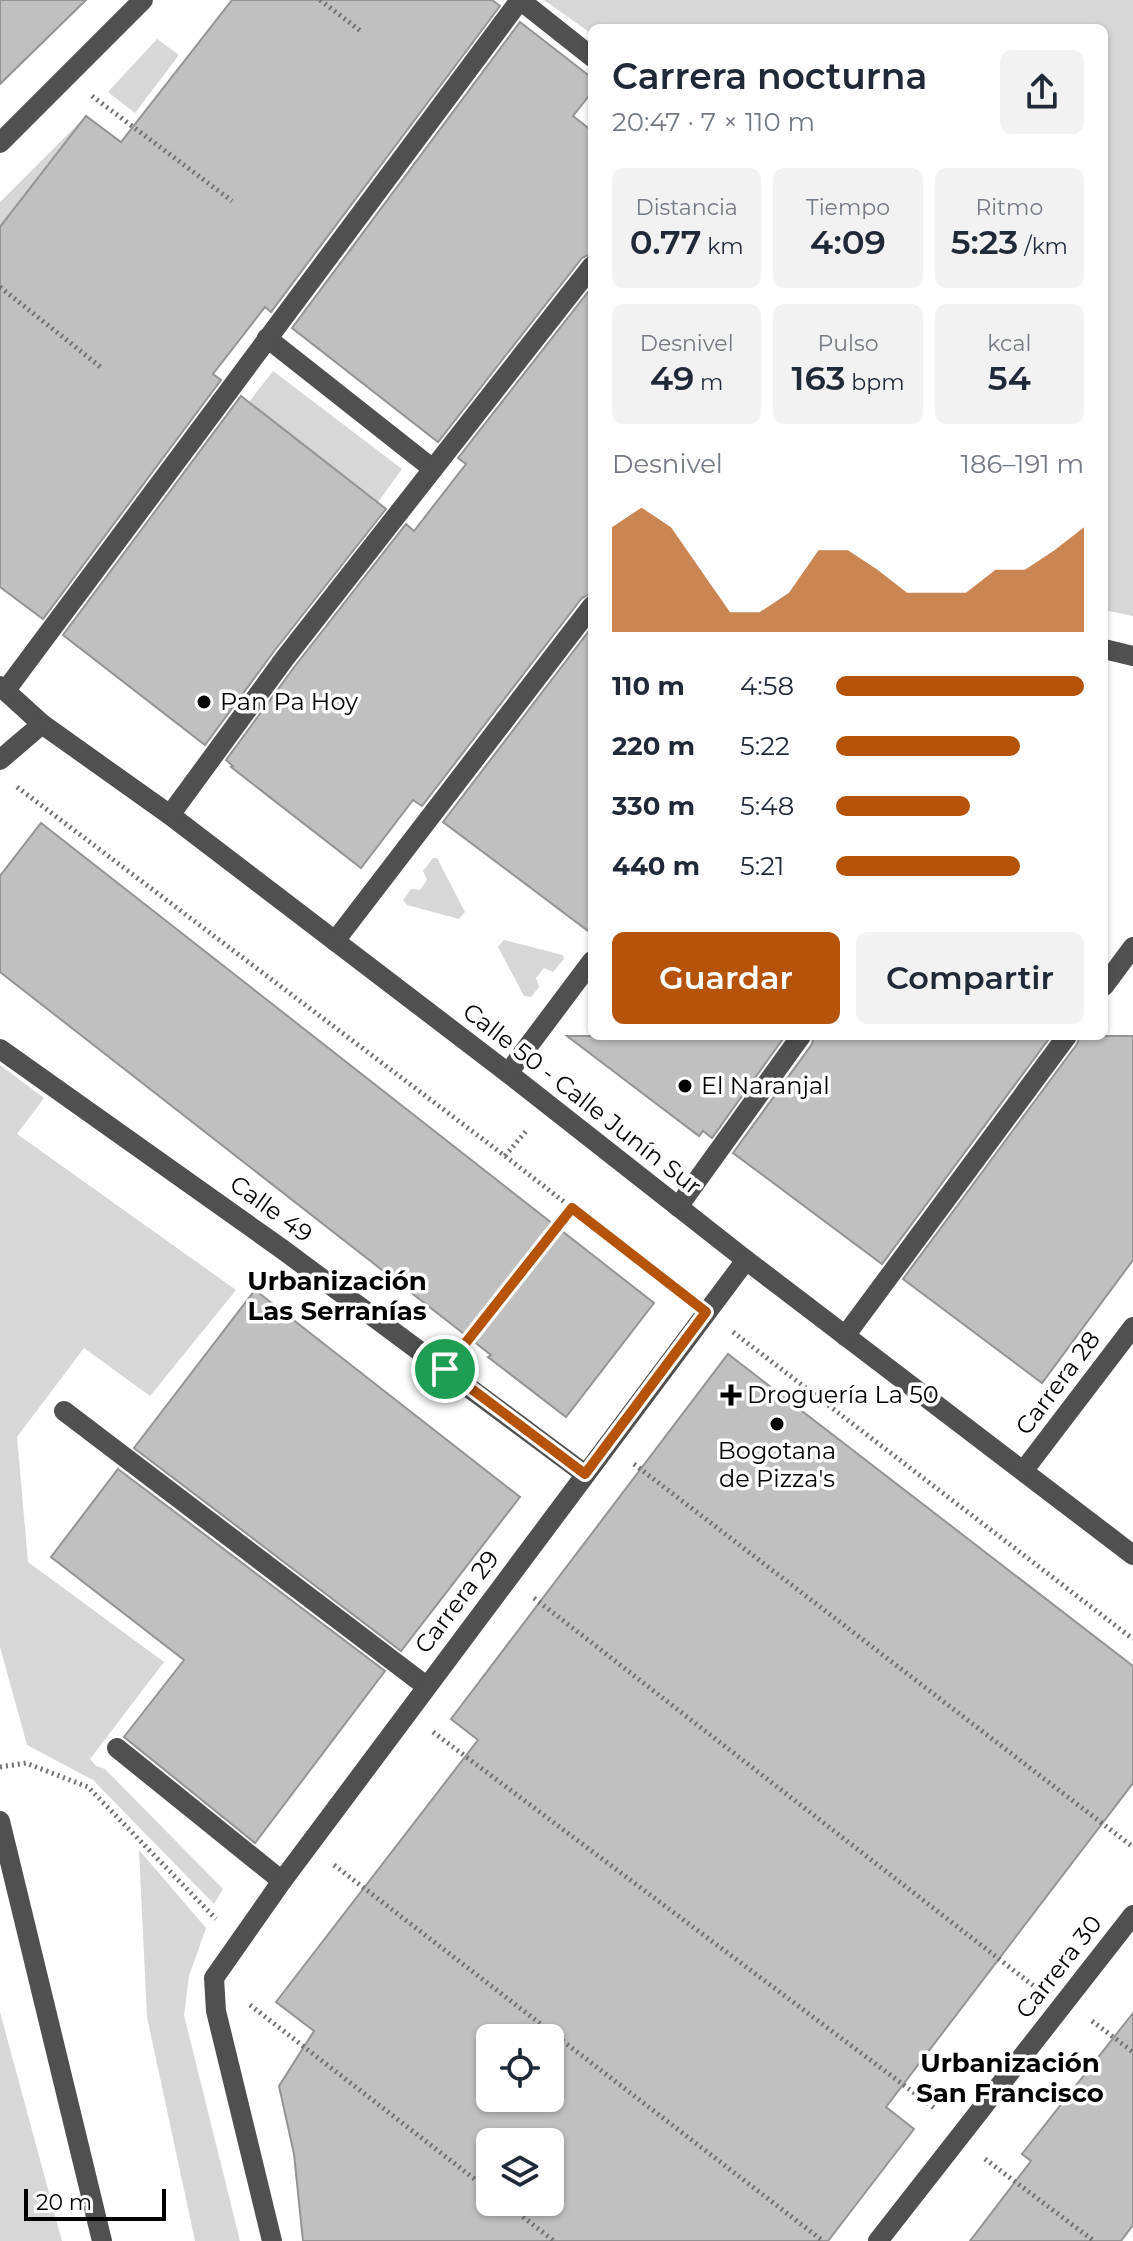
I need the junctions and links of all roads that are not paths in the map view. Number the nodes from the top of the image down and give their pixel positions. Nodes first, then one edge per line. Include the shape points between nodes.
1 (143, 0) edge
2 (520, 0) edge
3 (588, 54) edge
4 (0, 143) edge
5 (588, 271) edge
6 (267, 338) junction
7 (433, 469) junction
8 (588, 611) edge
9 (1108, 650) edge
10 (1133, 656) edge
11 (3, 688) edge
12 (42, 724) junction
13 (0, 760) edge
14 (170, 815) junction
15 (335, 941) junction
16 (1133, 947) edge
17 (588, 966) edge
18 (1108, 981) edge
19 (798, 1040) edge
20 (1064, 1040) edge
21 (0, 1049) edge
22 (508, 1073) junction
23 (678, 1207) junction
24 (746, 1260) junction
25 (1133, 1327) edge
26 (845, 1336) junction
27 (64, 1411) dead end
28 (1024, 1470) junction
29 (585, 1474) junction
30 (1133, 1555) edge
31 (426, 1686) junction
32 (117, 1748) dead end
33 (0, 1821) edge
34 (282, 1881) junction
35 (1133, 1915) edge
36 (102, 2241) edge
37 (272, 2241) edge
38 (878, 2241) edge

1 - 4 street
2 - 3 street
2 - 6 street
5 - 7 street
6 - 7 street
6 - 11 street
7 - 14 street
8 - 15 street
9 - 10 street
11 - 12 street, Calle 50 - Calle Junín Sur
12 - 13 street
12 - 14 street, Calle 50 - Calle Junín Sur
14 - 15 street, Calle 50 - Calle Junín Sur
15 - 22 street, Calle 50 - Calle Junín Sur
16 - 18 street
17 - 22 street
19 - 23 street
20 - 26 street
21 - 29 street, Calle 49
22 - 23 street, Calle 50 - Calle Junín Sur
23 - 24 street, Calle 50 - Calle Junín Sur
24 - 26 street, Calle 50 - Calle Junín Sur
24 - 29 street, Carrera 29
25 - 28 street, Carrera 28
26 - 28 street, Calle 50 - Calle Junín Sur
27 - 31 street
28 - 30 street, Calle 50 - Calle Junín Sur
29 - 31 street, Carrera 29
31 - 34 street, Carrera 29
32 - 34 street
33 - 36 street
34 - 37 street, Carrera 29 via 214,1978 216,2011
35 - 38 street, Carrera 30

